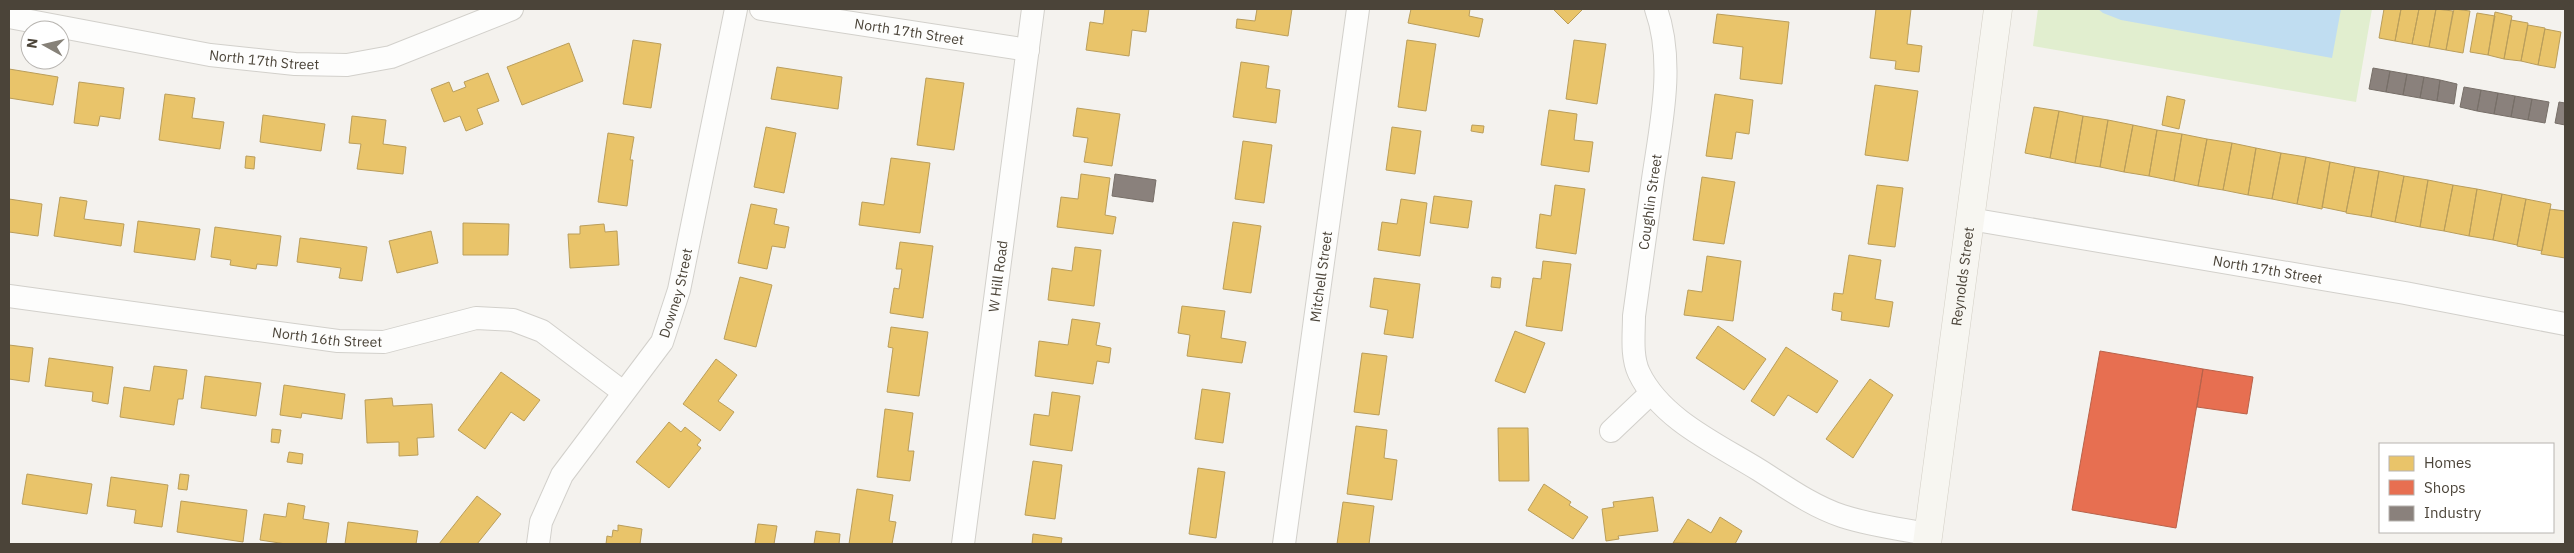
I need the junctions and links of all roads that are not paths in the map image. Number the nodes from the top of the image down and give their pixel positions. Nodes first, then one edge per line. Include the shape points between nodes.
1 (512, 9) edge
2 (736, 9) edge
3 (761, 9) edge
4 (1033, 9) edge
5 (1358, 9) edge
6 (1656, 9) edge
7 (1998, 9) edge
8 (9, 18) edge
9 (1028, 50) junction
10 (1970, 220) junction
11 (9, 296) edge
12 (2565, 324) edge
13 (623, 392) junction
14 (1651, 393) junction
15 (1611, 431) dead end
16 (1927, 539) edge
17 (538, 544) edge
18 (963, 544) edge
19 (1284, 544) edge

1 - 8 street, North 17th Street via 391,57 347,65 295,64 210,55
2 - 13 street, Downey Street via 679,290 662,342
3 - 9 street, North 17th Street
4 - 9 street, W Hill Road
5 - 19 street, Mitchell Street
6 - 14 street, Coughlin Street via 1663,28 1665,71 1660,133 1634,316 1638,371
7 - 10 main road, Reynolds Street
9 - 18 street, W Hill Road
10 - 12 street, North 17th Street via 2405,293
10 - 16 main road, Reynolds Street
11 - 13 street, North 16th Street via 338,341 384,342 476,318 514,320 542,332
13 - 17 street, Downey Street via 562,475 541,522
14 - 15 street
14 - 16 street, Coughlin Street via 1683,423 1812,503 1842,516

